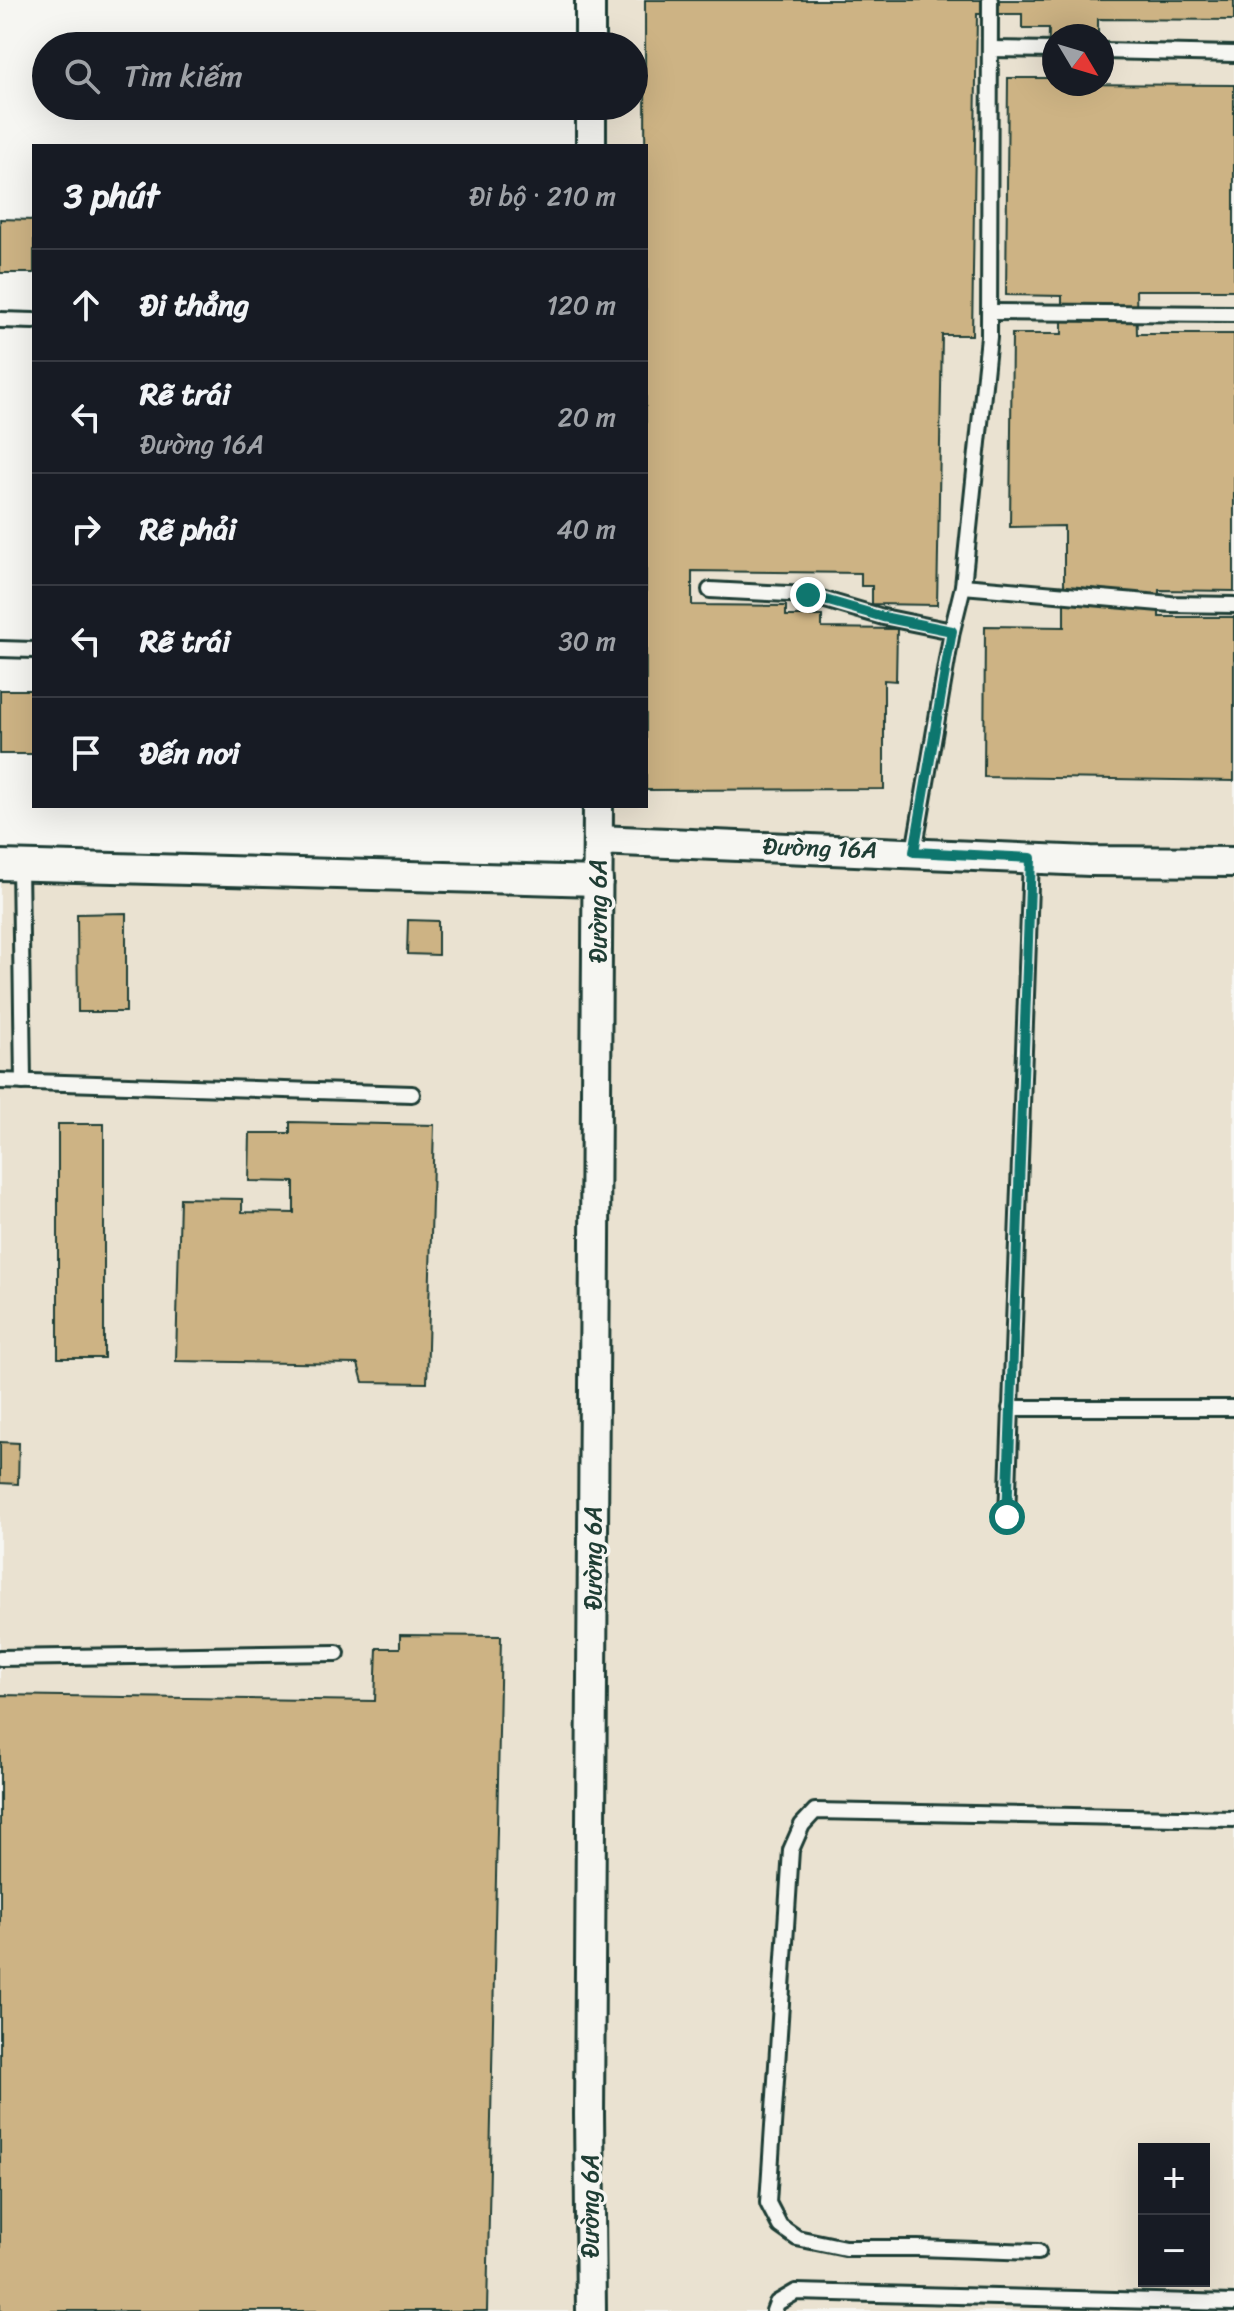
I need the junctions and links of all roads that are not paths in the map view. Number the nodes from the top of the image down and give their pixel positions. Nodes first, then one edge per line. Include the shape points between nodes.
1 (590, 0) edge
2 (990, 0) edge
3 (590, 32) edge
4 (990, 49) junction
5 (1042, 50) edge
6 (1114, 51) edge
7 (1234, 54) edge
8 (591, 120) edge
9 (591, 144) edge
10 (990, 312) junction
11 (1234, 314) edge
12 (0, 320) edge
13 (32, 321) edge
14 (963, 586) junction
15 (710, 590) dead end
16 (1234, 605) edge
17 (952, 631) junction
18 (0, 649) edge
19 (32, 650) edge
20 (598, 808) edge
21 (598, 840) junction
22 (914, 852) junction
23 (1031, 858) junction
24 (1234, 862) edge
25 (10, 865) edge
26 (598, 881) junction
27 (0, 1081) edge
28 (23, 1082) junction
29 (412, 1094) dead end
30 (1010, 1408) junction
31 (1234, 1408) edge
32 (1007, 1517) dead end
33 (337, 1653) dead end
34 (0, 1658) edge
35 (1234, 1819) edge
36 (1038, 2252) dead end
37 (1234, 2303) edge
38 (591, 2311) edge
39 (774, 2311) edge

1 - 3 street
2 - 4 lane
4 - 5 lane
4 - 10 lane
6 - 7 lane
8 - 9 street
10 - 11 lane
10 - 14 lane
12 - 13 lane
14 - 16 lane
14 - 17 lane
15 - 17 lane via 808,595
17 - 22 lane
18 - 19 lane
20 - 21 street, Đường 6A
21 - 22 street, Đường 16A
21 - 26 street, Đường 6A
22 - 23 street, Đường 16A
23 - 24 street, Đường 16A
23 - 30 lane
25 - 26 street
25 - 28 lane
26 - 38 street, Đường 6A
27 - 28 lane
28 - 29 lane
30 - 31 lane
30 - 32 lane
33 - 34 lane
35 - 36 lane via 815,1811 802,1825 791,1850 768,2203 780,2226 797,2238 845,2248
37 - 39 lane via 796,2292 777,2303

